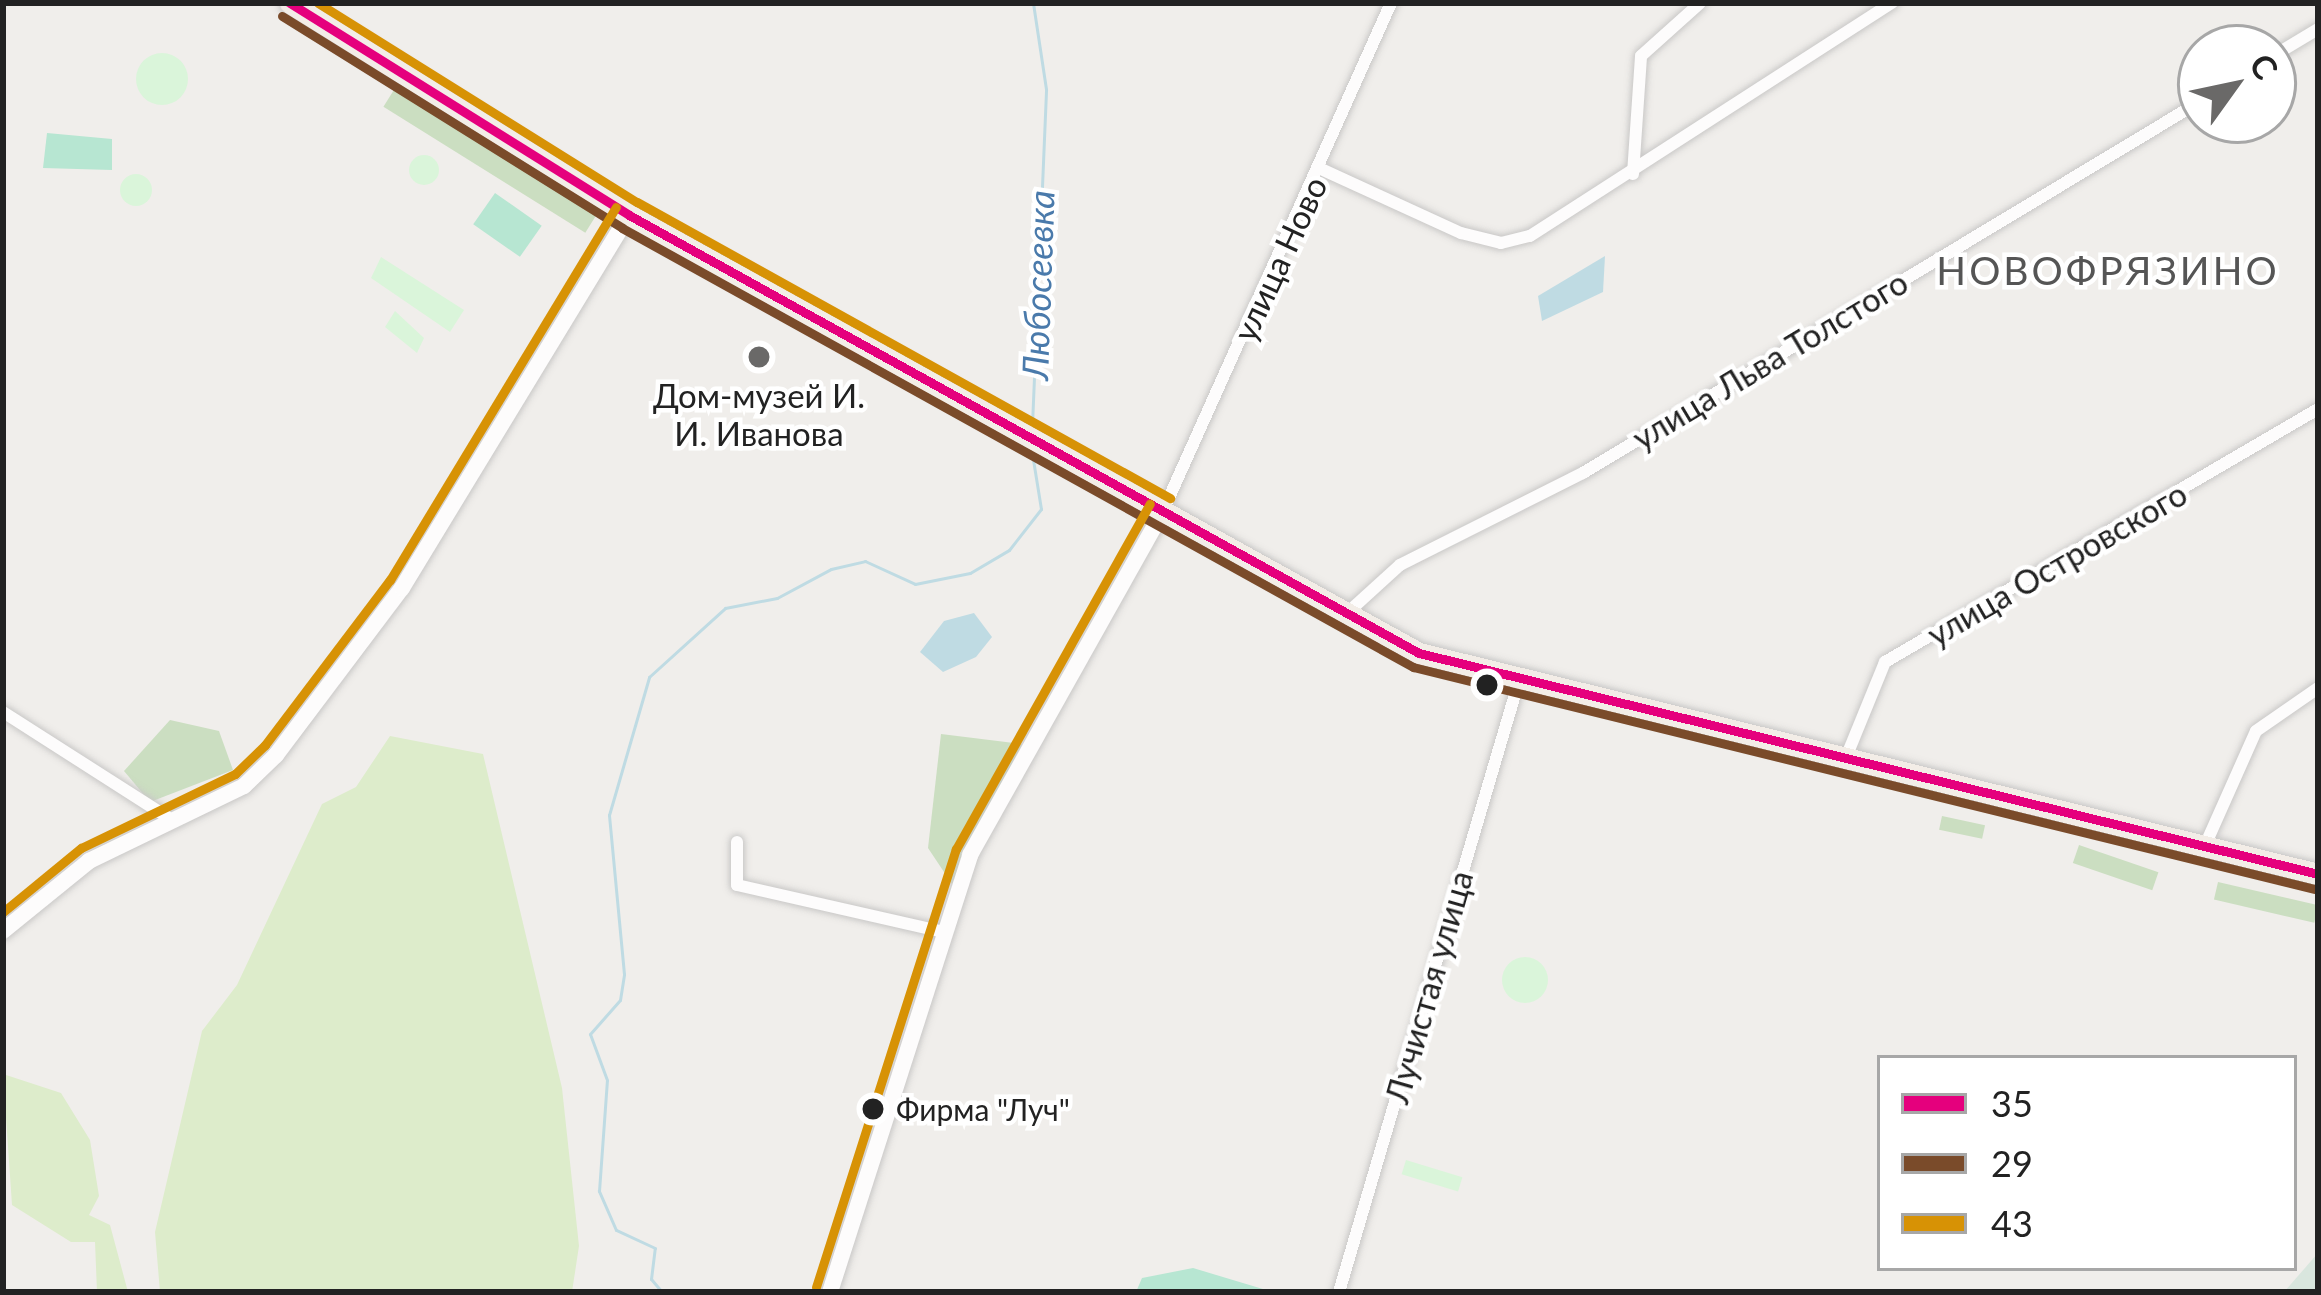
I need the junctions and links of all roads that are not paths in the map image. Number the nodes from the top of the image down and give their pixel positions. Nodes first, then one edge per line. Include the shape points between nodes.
1 (290, 3) edge
2 (1390, 3) edge
3 (1700, 3) edge
4 (1892, 3) edge
5 (2177, 115) edge
6 (1321, 169) junction
7 (1633, 174) junction
8 (629, 215) junction
9 (2318, 409) edge
10 (1163, 511) junction
11 (1342, 619) junction
12 (1520, 682) junction
13 (2318, 688) edge
14 (3, 712) edge
15 (1844, 760) junction
16 (170, 819) junction
17 (737, 842) dead end
18 (2203, 850) junction
19 (2318, 874) edge
20 (3, 931) edge
21 (940, 931) junction
22 (830, 1292) edge
23 (1339, 1292) edge

1 - 8 main road
2 - 6 street, улица Ново
3 - 7 street via 1641,56
4 - 7 street
5 - 11 street, улица Льва Толстого via 1583,473 1400,565
6 - 7 street via 1502,244 1560,223
6 - 10 street, улица Ново
8 - 10 main road
8 - 16 street via 519,406 315,706 244,786
9 - 15 street, улица Островского via 1885,662
10 - 11 main road
10 - 21 street via 992,814
11 - 12 main road
12 - 15 main road
12 - 23 street, Лучистая улица
13 - 18 street via 2256,731
14 - 16 street
15 - 18 main road
16 - 20 street via 89,861
17 - 21 street via 737,884
18 - 19 main road
21 - 22 street

